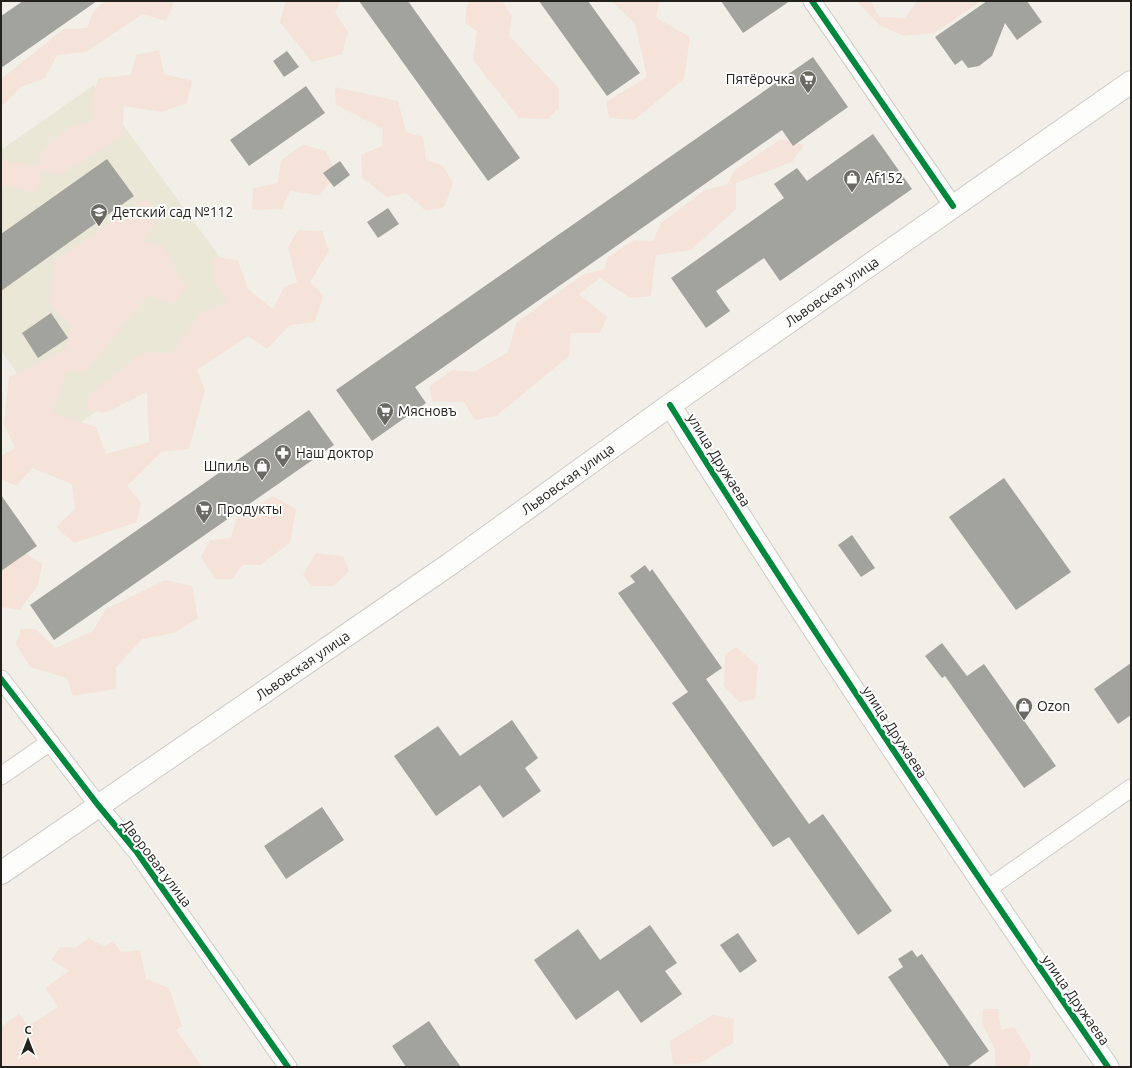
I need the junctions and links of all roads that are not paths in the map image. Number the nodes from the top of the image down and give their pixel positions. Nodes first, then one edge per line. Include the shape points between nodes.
1 (812, 1) edge
2 (1131, 82) edge
3 (953, 206) junction
4 (670, 405) junction
5 (1, 679) edge
6 (50, 742) junction
7 (1, 776) edge
8 (1131, 788) edge
9 (98, 805) junction
10 (1, 873) edge
11 (986, 890) junction
12 (288, 1067) edge
13 (1108, 1067) edge

1 - 3 street
2 - 3 main road, Львовская улица
3 - 4 main road, Львовская улица
4 - 9 main road, Львовская улица via 450,564
4 - 11 street, улица Дружаева via 753,538
5 - 6 street, Дворовая улица
6 - 7 street
6 - 9 street, Дворовая улица
8 - 11 street
9 - 10 main road, Львовская улица
9 - 12 street, Дворовая улица via 136,851
11 - 13 street, улица Дружаева

